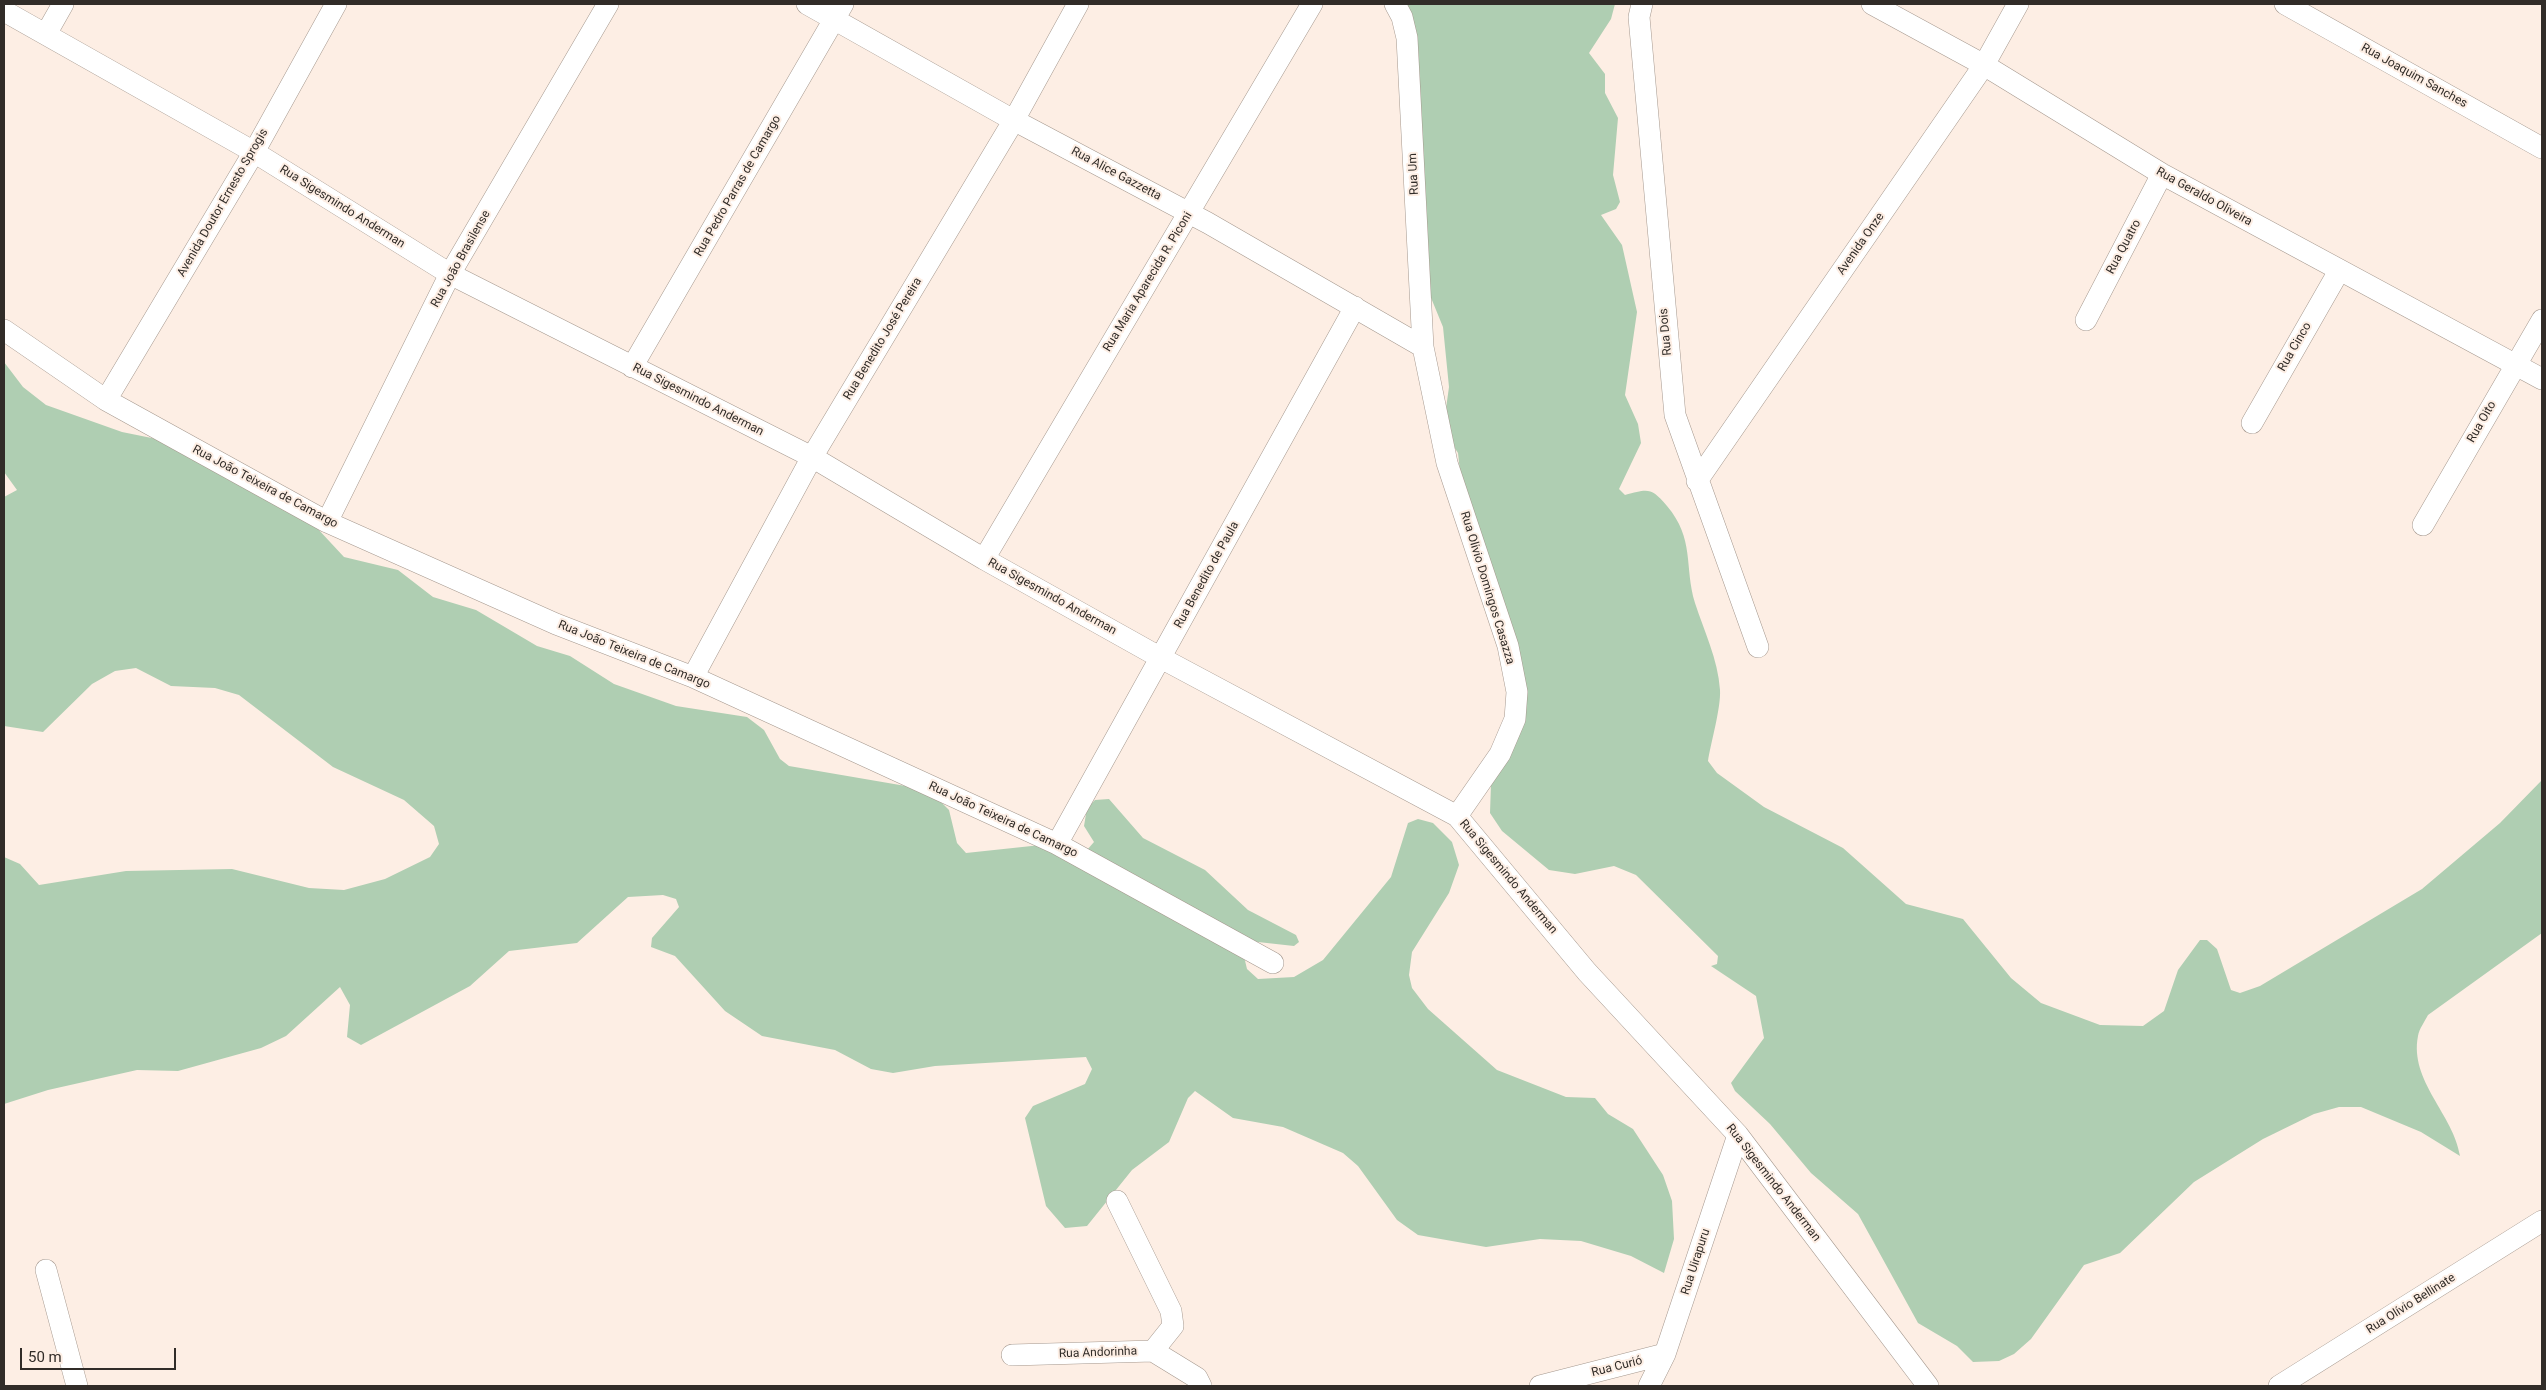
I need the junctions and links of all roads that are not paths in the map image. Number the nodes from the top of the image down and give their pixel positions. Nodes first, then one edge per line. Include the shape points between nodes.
1 (63, 4) edge
2 (336, 4) edge
3 (608, 4) edge
4 (807, 4) edge
5 (1078, 4) edge
6 (1312, 4) edge
7 (1395, 4) edge
8 (1642, 4) edge
9 (1872, 4) edge
10 (2018, 4) edge
11 (2285, 4) edge
12 (4, 11) edge
13 (839, 11) edge
14 (46, 34) junction
15 (1984, 65) junction
16 (1014, 120) junction
17 (2542, 148) edge
18 (254, 152) junction
19 (2162, 174) junction
20 (1189, 213) junction
21 (2339, 271) junction
22 (450, 274) junction
23 (1355, 306) junction
24 (2086, 320) dead end
25 (2542, 320) edge
26 (4, 330) edge
27 (1423, 347) junction
28 (2516, 365) junction
29 (632, 367) junction
30 (2542, 379) edge
31 (106, 400) junction
32 (2252, 423) dead end
33 (812, 457) junction
34 (1697, 481) junction
35 (327, 522) junction
36 (2423, 525) dead end
37 (984, 560) junction
38 (1758, 647) dead end
39 (1161, 658) junction
40 (693, 677) junction
41 (1457, 816) junction
42 (1058, 844) junction
43 (1273, 963) dead end
44 (1738, 1135) junction
45 (1117, 1201) dead end
46 (2542, 1221) edge
47 (46, 1270) dead end
48 (1153, 1351) junction
49 (1665, 1354) junction
50 (1012, 1355) dead end
51 (77, 1386) edge
52 (1201, 1386) edge
53 (1540, 1386) edge
54 (1649, 1386) edge
55 (1928, 1386) edge
56 (2279, 1386) edge

1 - 14 street
2 - 18 street, Avenida Doutor Ernesto Sprogis
3 - 22 street, Rua João Brasilense
4 - 13 street, Rua Alice Gazzetta
5 - 16 street, Rua Benedito José Pereira
6 - 20 street, Rua Maria Aparecida R. Piconi
7 - 27 street, Rua Um via 1407,38
8 - 34 street, Rua Dois via 1639,17 1670,378 1675,415
9 - 15 street, Rua Geraldo Oliveira
10 - 15 street, Avenida Onze
11 - 17 street, Rua Joaquim Sanches
12 - 14 street, Rua Sigesmindo Anderman
13 - 16 street, Rua Alice Gazzetta
13 - 29 street, Rua Pedro Parras de Camargo
14 - 18 street, Rua Sigesmindo Anderman
15 - 19 street, Rua Geraldo Oliveira
15 - 34 street, Avenida Onze
16 - 20 street, Rua Alice Gazzetta
16 - 33 street, Rua Benedito José Pereira
18 - 22 street, Rua Sigesmindo Anderman
18 - 31 street, Avenida Doutor Ernesto Sprogis
19 - 21 street, Rua Geraldo Oliveira
19 - 24 street, Rua Quatro
20 - 23 street, Rua Alice Gazzetta
20 - 37 street, Rua Maria Aparecida R. Piconi
21 - 28 street, Rua Geraldo Oliveira
21 - 32 street, Rua Cinco
22 - 29 street, Rua Sigesmindo Anderman
22 - 35 street, Rua João Brasilense
23 - 27 street, Rua Alice Gazzetta
23 - 39 street, Rua Benedito de Paula
25 - 28 street, Rua Oito
26 - 31 street, Rua João Teixeira de Camargo
27 - 41 street, Rua Olivio Domingos Casazza via 1447,463 1508,646 1518,692 1515,719 1500,754
28 - 30 street, Rua Geraldo Oliveira
28 - 36 street, Rua Oito
29 - 33 street, Rua Sigesmindo Anderman
31 - 35 street, Rua João Teixeira de Camargo
33 - 37 street, Rua Sigesmindo Anderman
33 - 40 street, Rua Benedito José Pereira
34 - 38 street, Rua Dois
35 - 40 street, Rua João Teixeira de Camargo via 556,624
37 - 39 street, Rua Sigesmindo Anderman
39 - 41 street, Rua Sigesmindo Anderman
39 - 42 street, Rua Benedito de Paula
40 - 42 street, Rua João Teixeira de Camargo
41 - 44 street, Rua Sigesmindo Anderman via 1587,972
42 - 43 street, Rua João Teixeira de Camargo
44 - 49 street, Rua Uirapuru
44 - 55 street, Rua Sigesmindo Anderman
45 - 48 street via 1171,1312 1173,1326
46 - 56 street, Rua Olívio Bellinate
47 - 51 street
48 - 50 street, Rua Andorinha
48 - 52 street, Rua Andorinha via 1198,1378
49 - 53 street, Rua Curió
49 - 54 street, Rua Uirapuru

